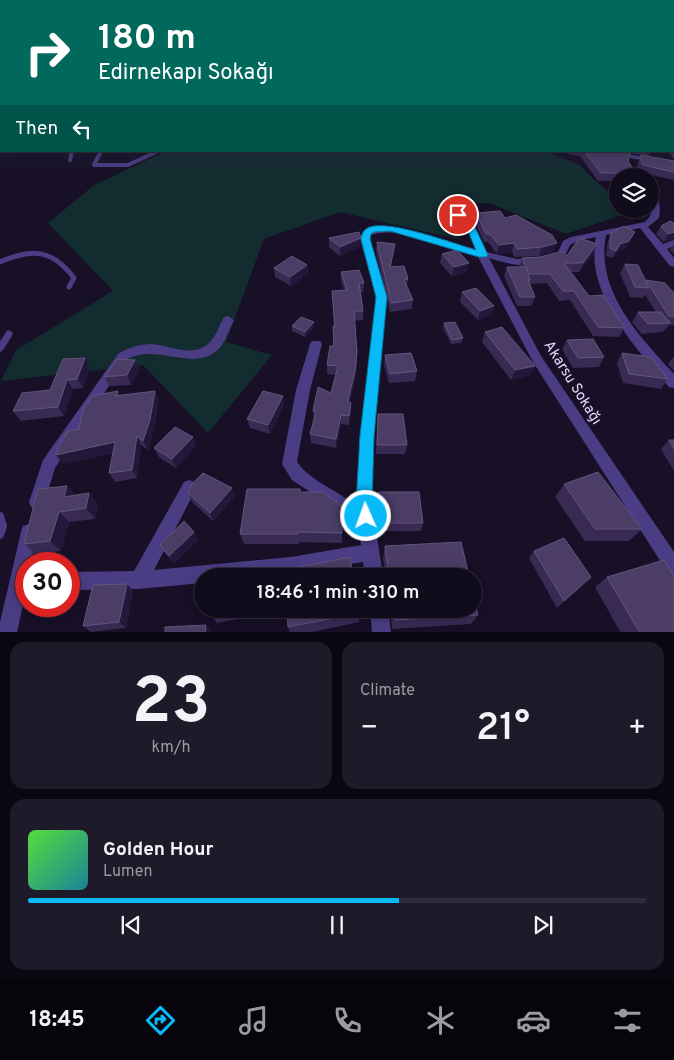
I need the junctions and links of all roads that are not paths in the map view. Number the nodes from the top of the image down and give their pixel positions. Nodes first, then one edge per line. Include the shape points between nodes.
1 (72, 152) edge
2 (100, 152) edge
3 (156, 152) edge
4 (602, 152) edge
5 (628, 155) edge
6 (70, 160) dead end
7 (674, 164) edge
8 (631, 167) edge
9 (454, 215) dead end
10 (655, 218) edge
11 (642, 226) junction
12 (602, 233) junction
13 (674, 243) edge
14 (661, 248) junction
15 (483, 255) junction
16 (0, 262) edge
17 (674, 264) edge
18 (69, 287) dead end
19 (228, 320) dead end
20 (9, 334) dead end
21 (316, 344) dead end
22 (0, 348) edge
23 (674, 383) edge
24 (189, 487) edge
25 (0, 516) edge
26 (368, 527) junction
27 (0, 535) edge
28 (27, 552) edge
29 (371, 552) junction
30 (674, 567) edge
31 (373, 568) edge
32 (139, 580) junction
33 (80, 581) edge
34 (15, 605) edge
35 (380, 618) edge
36 (7, 632) edge
37 (382, 632) edge

1 - 6 lane
2 - 3 lane via 94,165 128,165
4 - 5 street
5 - 7 street
5 - 8 street
9 - 15 street, Akarsu Sokağı via 464,217 469,223
10 - 11 street
11 - 12 street
11 - 14 street
12 - 15 street via 574,239 566,243 562,254 532,263
12 - 23 street via 598,252 614,304 630,333
13 - 14 street
14 - 17 street
15 - 26 street via 391,228 367,233 381,297 367,436 364,504
15 - 30 street, Akarsu Sokağı via 537,359
16 - 18 lane via 32,251 48,255 67,268 74,278
19 - 28 street via 217,342 202,352 187,356 154,348 122,357 48,465
20 - 22 lane
21 - 26 street via 303,390 290,464 297,475 342,504
24 - 32 street
25 - 27 lane via 3,526
26 - 29 street
29 - 31 street
29 - 32 street via 291,566
32 - 33 street
34 - 36 street
35 - 37 street

